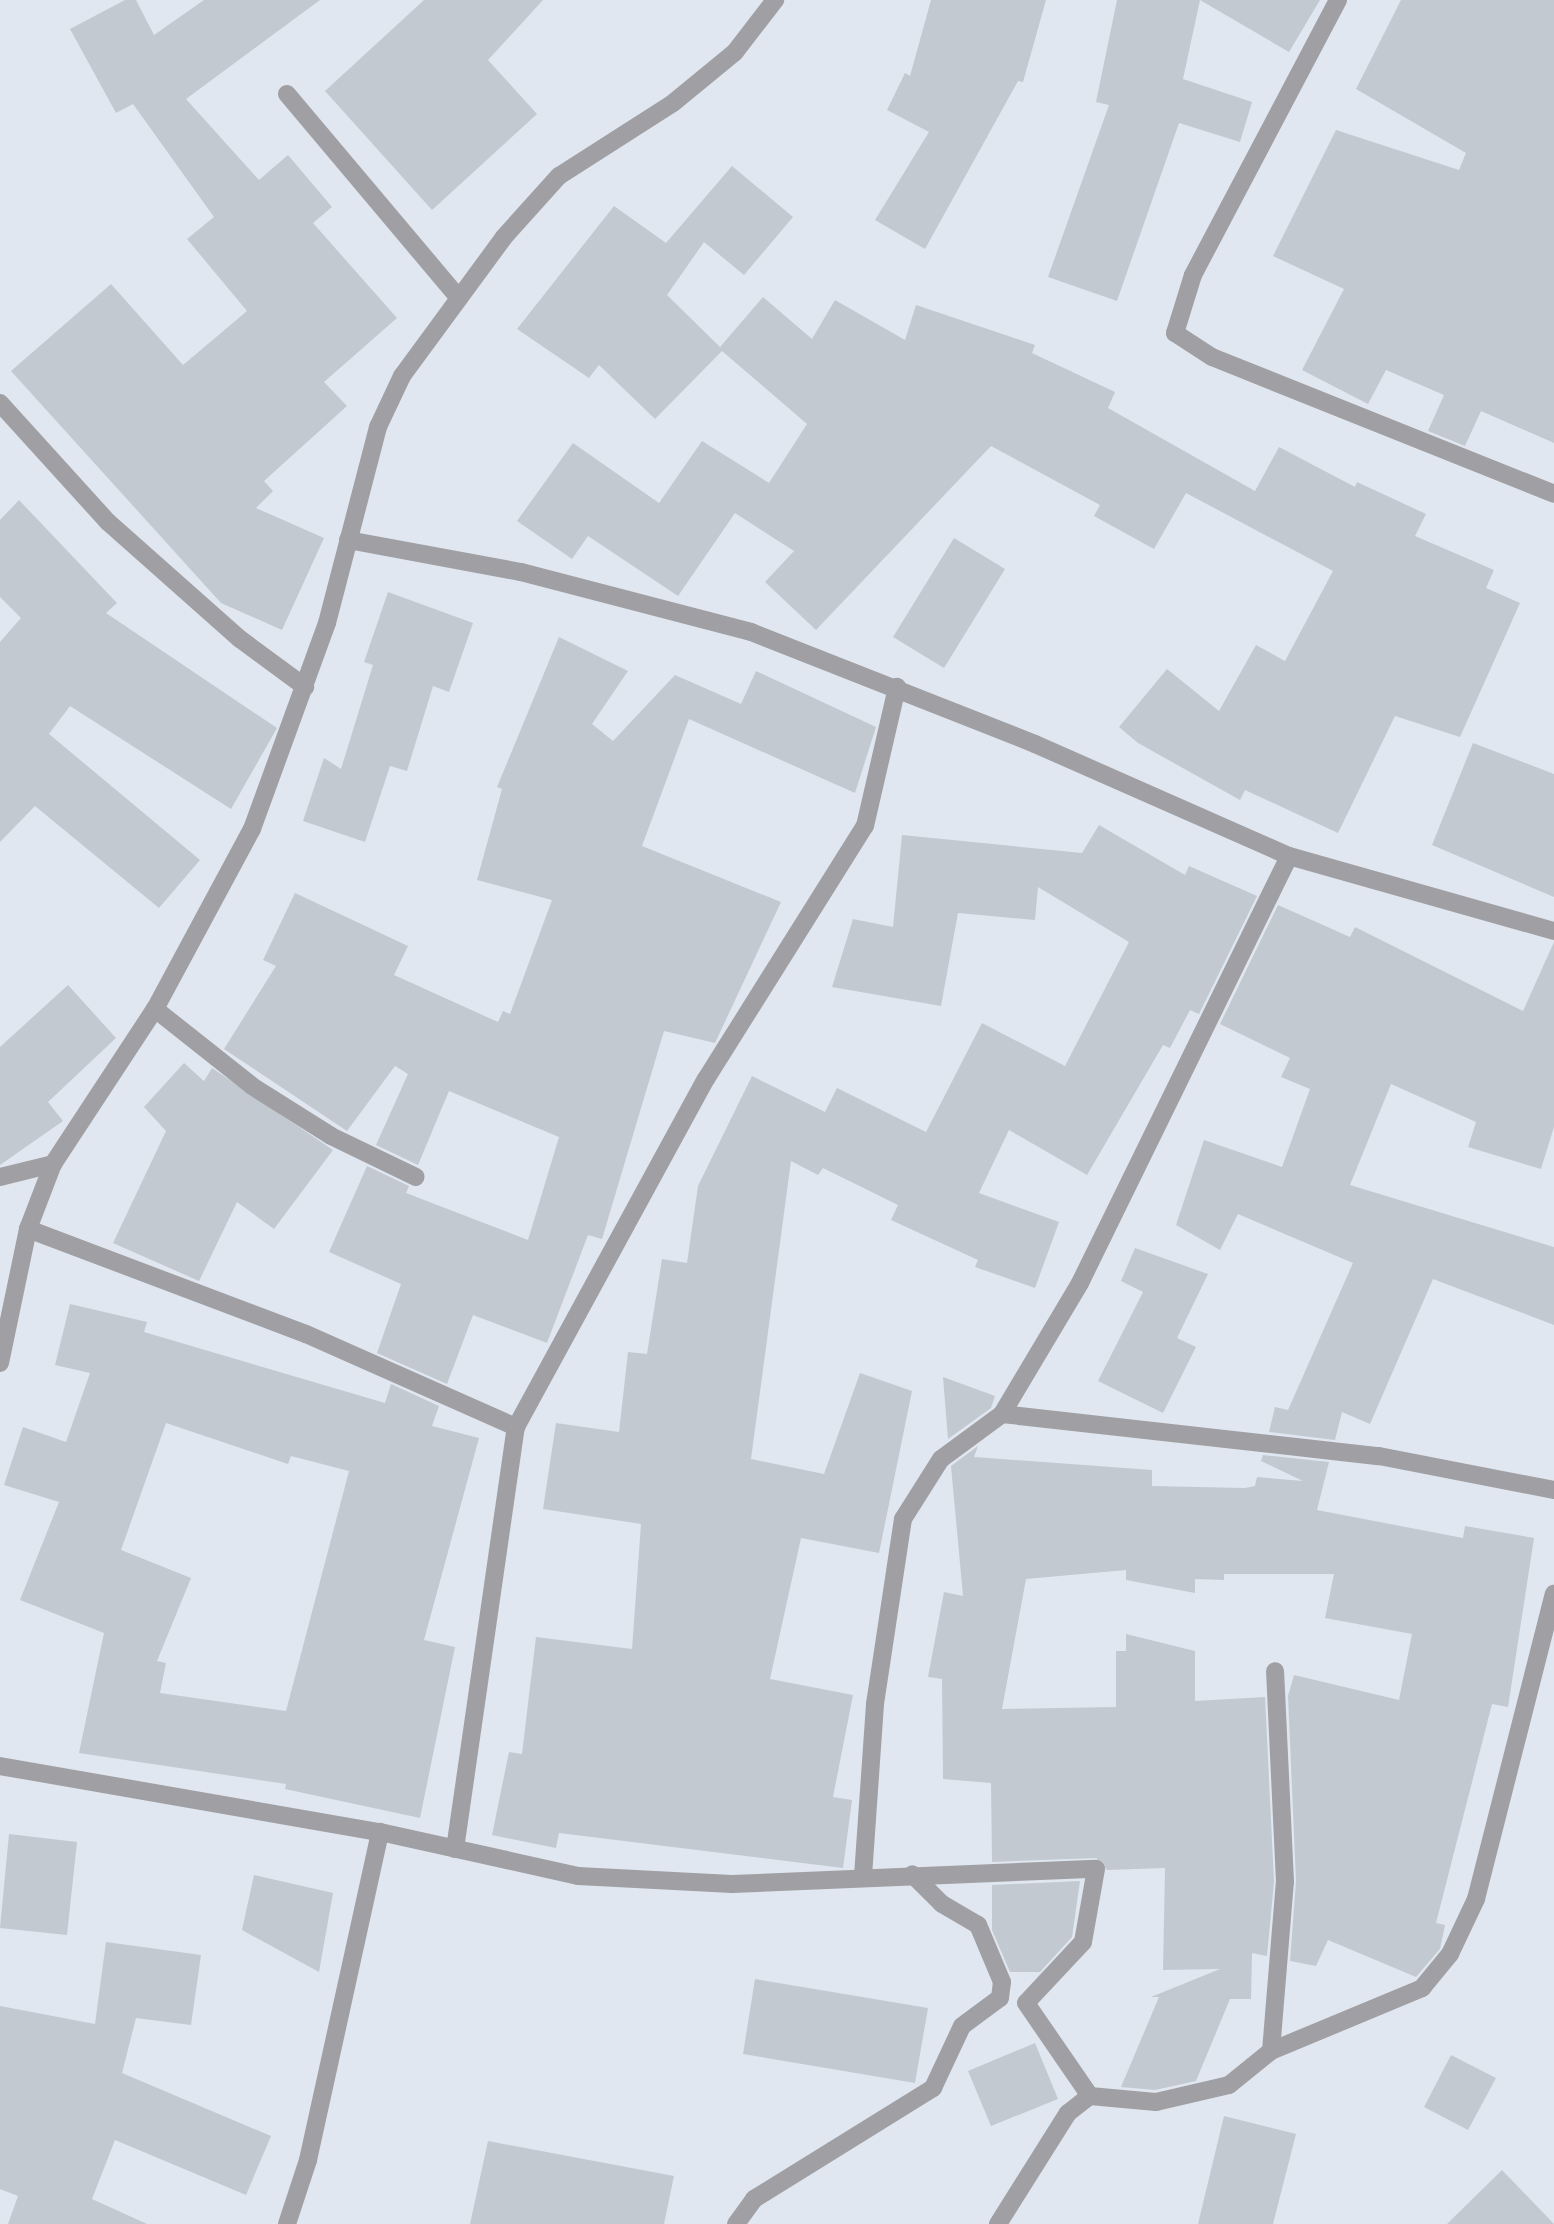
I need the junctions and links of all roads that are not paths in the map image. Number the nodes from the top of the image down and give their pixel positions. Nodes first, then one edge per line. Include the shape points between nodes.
1 (775, 0) edge
2 (1338, 0) edge
3 (286, 94) dead end
4 (459, 298) junction
5 (0, 403) edge
6 (1554, 494) edge
7 (348, 540) junction
8 (305, 687) junction
9 (897, 687) junction
10 (1289, 856) junction
11 (1554, 931) edge
12 (155, 1009) junction
13 (53, 1164) junction
14 (0, 1177) edge
15 (416, 1177) dead end
16 (28, 1229) junction
17 (0, 1363) edge
18 (1003, 1414) junction
19 (516, 1427) junction
20 (1554, 1490) edge
21 (1554, 1594) edge
22 (1275, 1671) dead end
23 (0, 1766) edge
24 (380, 1832) junction
25 (455, 1849) junction
26 (912, 1874) junction
27 (863, 1876) junction
28 (1271, 2051) junction
29 (1090, 2096) junction
30 (290, 2221) edge
31 (736, 2224) edge
32 (999, 2224) edge

1 - 4 street via 735,52 694,86 559,176
2 - 6 street via 1198,264 1175,333 1212,356
3 - 4 street
4 - 7 street via 402,376 377,427
5 - 8 street via 108,522 240,639
7 - 8 street
7 - 9 street via 521,572 751,632
8 - 12 street via 251,829
9 - 10 street
9 - 19 street via 865,825 699,1091
10 - 11 street
10 - 18 street via 1080,1283
12 - 13 street
12 - 15 street via 251,1086 331,1136
13 - 14 street
13 - 16 street
16 - 17 street
16 - 19 street via 306,1334
18 - 20 street via 1379,1456
18 - 27 street via 941,1459 903,1519 875,1704
19 - 25 street
21 - 28 street via 1476,1899 1450,1954 1422,1988
22 - 28 street via 1285,1882
23 - 24 street
24 - 25 street
24 - 30 street via 308,2160
25 - 27 street via 578,1876 732,1884
26 - 27 street
26 - 29 street via 1096,1869 1083,1942 1026,2003
26 - 31 street via 942,1905 978,1925 1002,1982 1000,1998 962,2026 933,2088 754,2199
28 - 29 street via 1228,2085 1156,2102
29 - 32 street via 1068,2113

